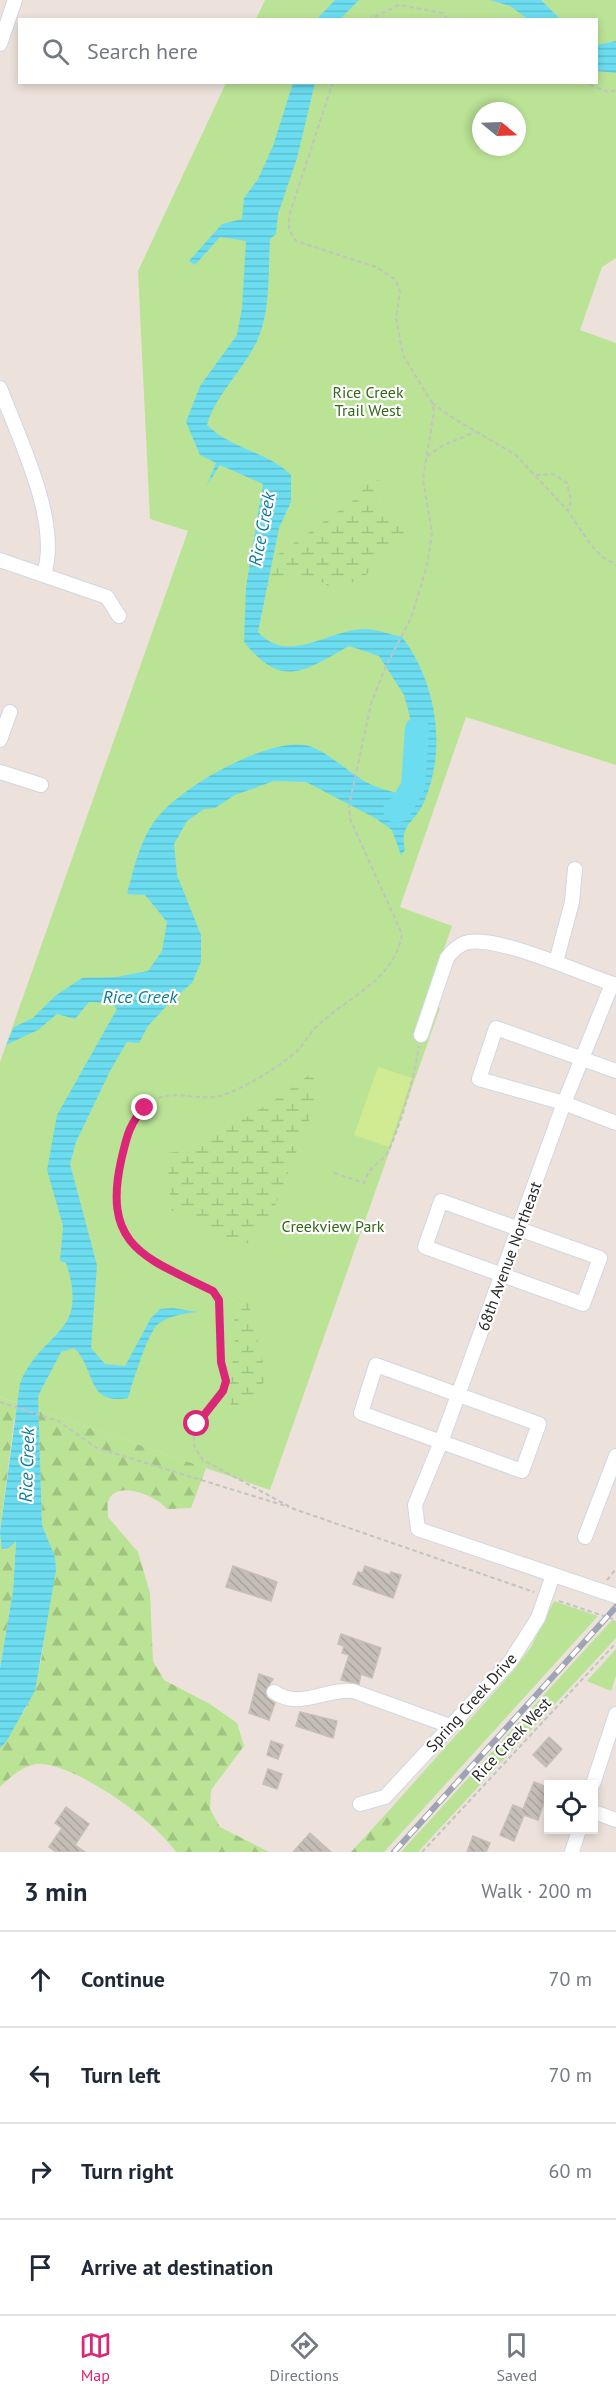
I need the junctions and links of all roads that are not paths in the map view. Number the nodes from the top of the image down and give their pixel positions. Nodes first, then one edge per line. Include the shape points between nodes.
1 (15, 0) edge
2 (0, 44) edge
3 (0, 388) edge
4 (0, 560) edge
5 (44, 574) junction
6 (119, 616) dead end
7 (10, 712) dead end
8 (0, 740) edge
9 (0, 772) edge
10 (42, 785) dead end
11 (575, 869) dead end
12 (556, 962) junction
13 (614, 985) edge
14 (421, 1035) road end
15 (582, 1058) junction
16 (616, 1071) edge
17 (564, 1103) junction
18 (616, 1123) edge
19 (520, 1229) junction
20 (503, 1273) junction
21 (458, 1395) junction
22 (441, 1442) junction
23 (616, 1455) edge
24 (585, 1537) dead end
25 (553, 1575) junction
26 (616, 1596) edge
27 (274, 1692) dead end
28 (616, 1714) edge
29 (450, 1726) junction
30 (595, 1780) edge
31 (360, 1804) dead end
32 (598, 1813) edge
33 (616, 1820) edge
34 (578, 1834) edge
35 (572, 1852) edge

1 - 2 street
3 - 5 street via 47,522 49,559
4 - 5 street
5 - 6 street via 107,597
7 - 8 street
9 - 10 street
11 - 12 street via 572,902
12 - 13 street
12 - 14 street via 486,942 466,942 447,958
13 - 15 street, 68th Avenue Northeast
15 - 16 street
15 - 17 street, 68th Avenue Northeast
15 - 17 street via 496,1028 479,1080
17 - 18 street
17 - 19 street, 68th Avenue Northeast
19 - 20 street, 68th Avenue Northeast
19 - 20 street via 441,1201 425,1247
19 - 20 street via 600,1258 584,1304
20 - 21 street, 68th Avenue Northeast
21 - 22 street, 68th Avenue Northeast
21 - 22 street via 376,1365 361,1413
21 - 22 street via 539,1424 522,1472
22 - 25 street, 68th Avenue Northeast via 415,1505 418,1529
23 - 24 street
25 - 26 street
25 - 29 street, Spring Creek Drive via 528,1637 491,1684
27 - 29 street via 283,1699 296,1701 337,1689 353,1691
28 - 30 street
29 - 31 street, Spring Creek Drive via 385,1797
32 - 33 street
34 - 35 street

